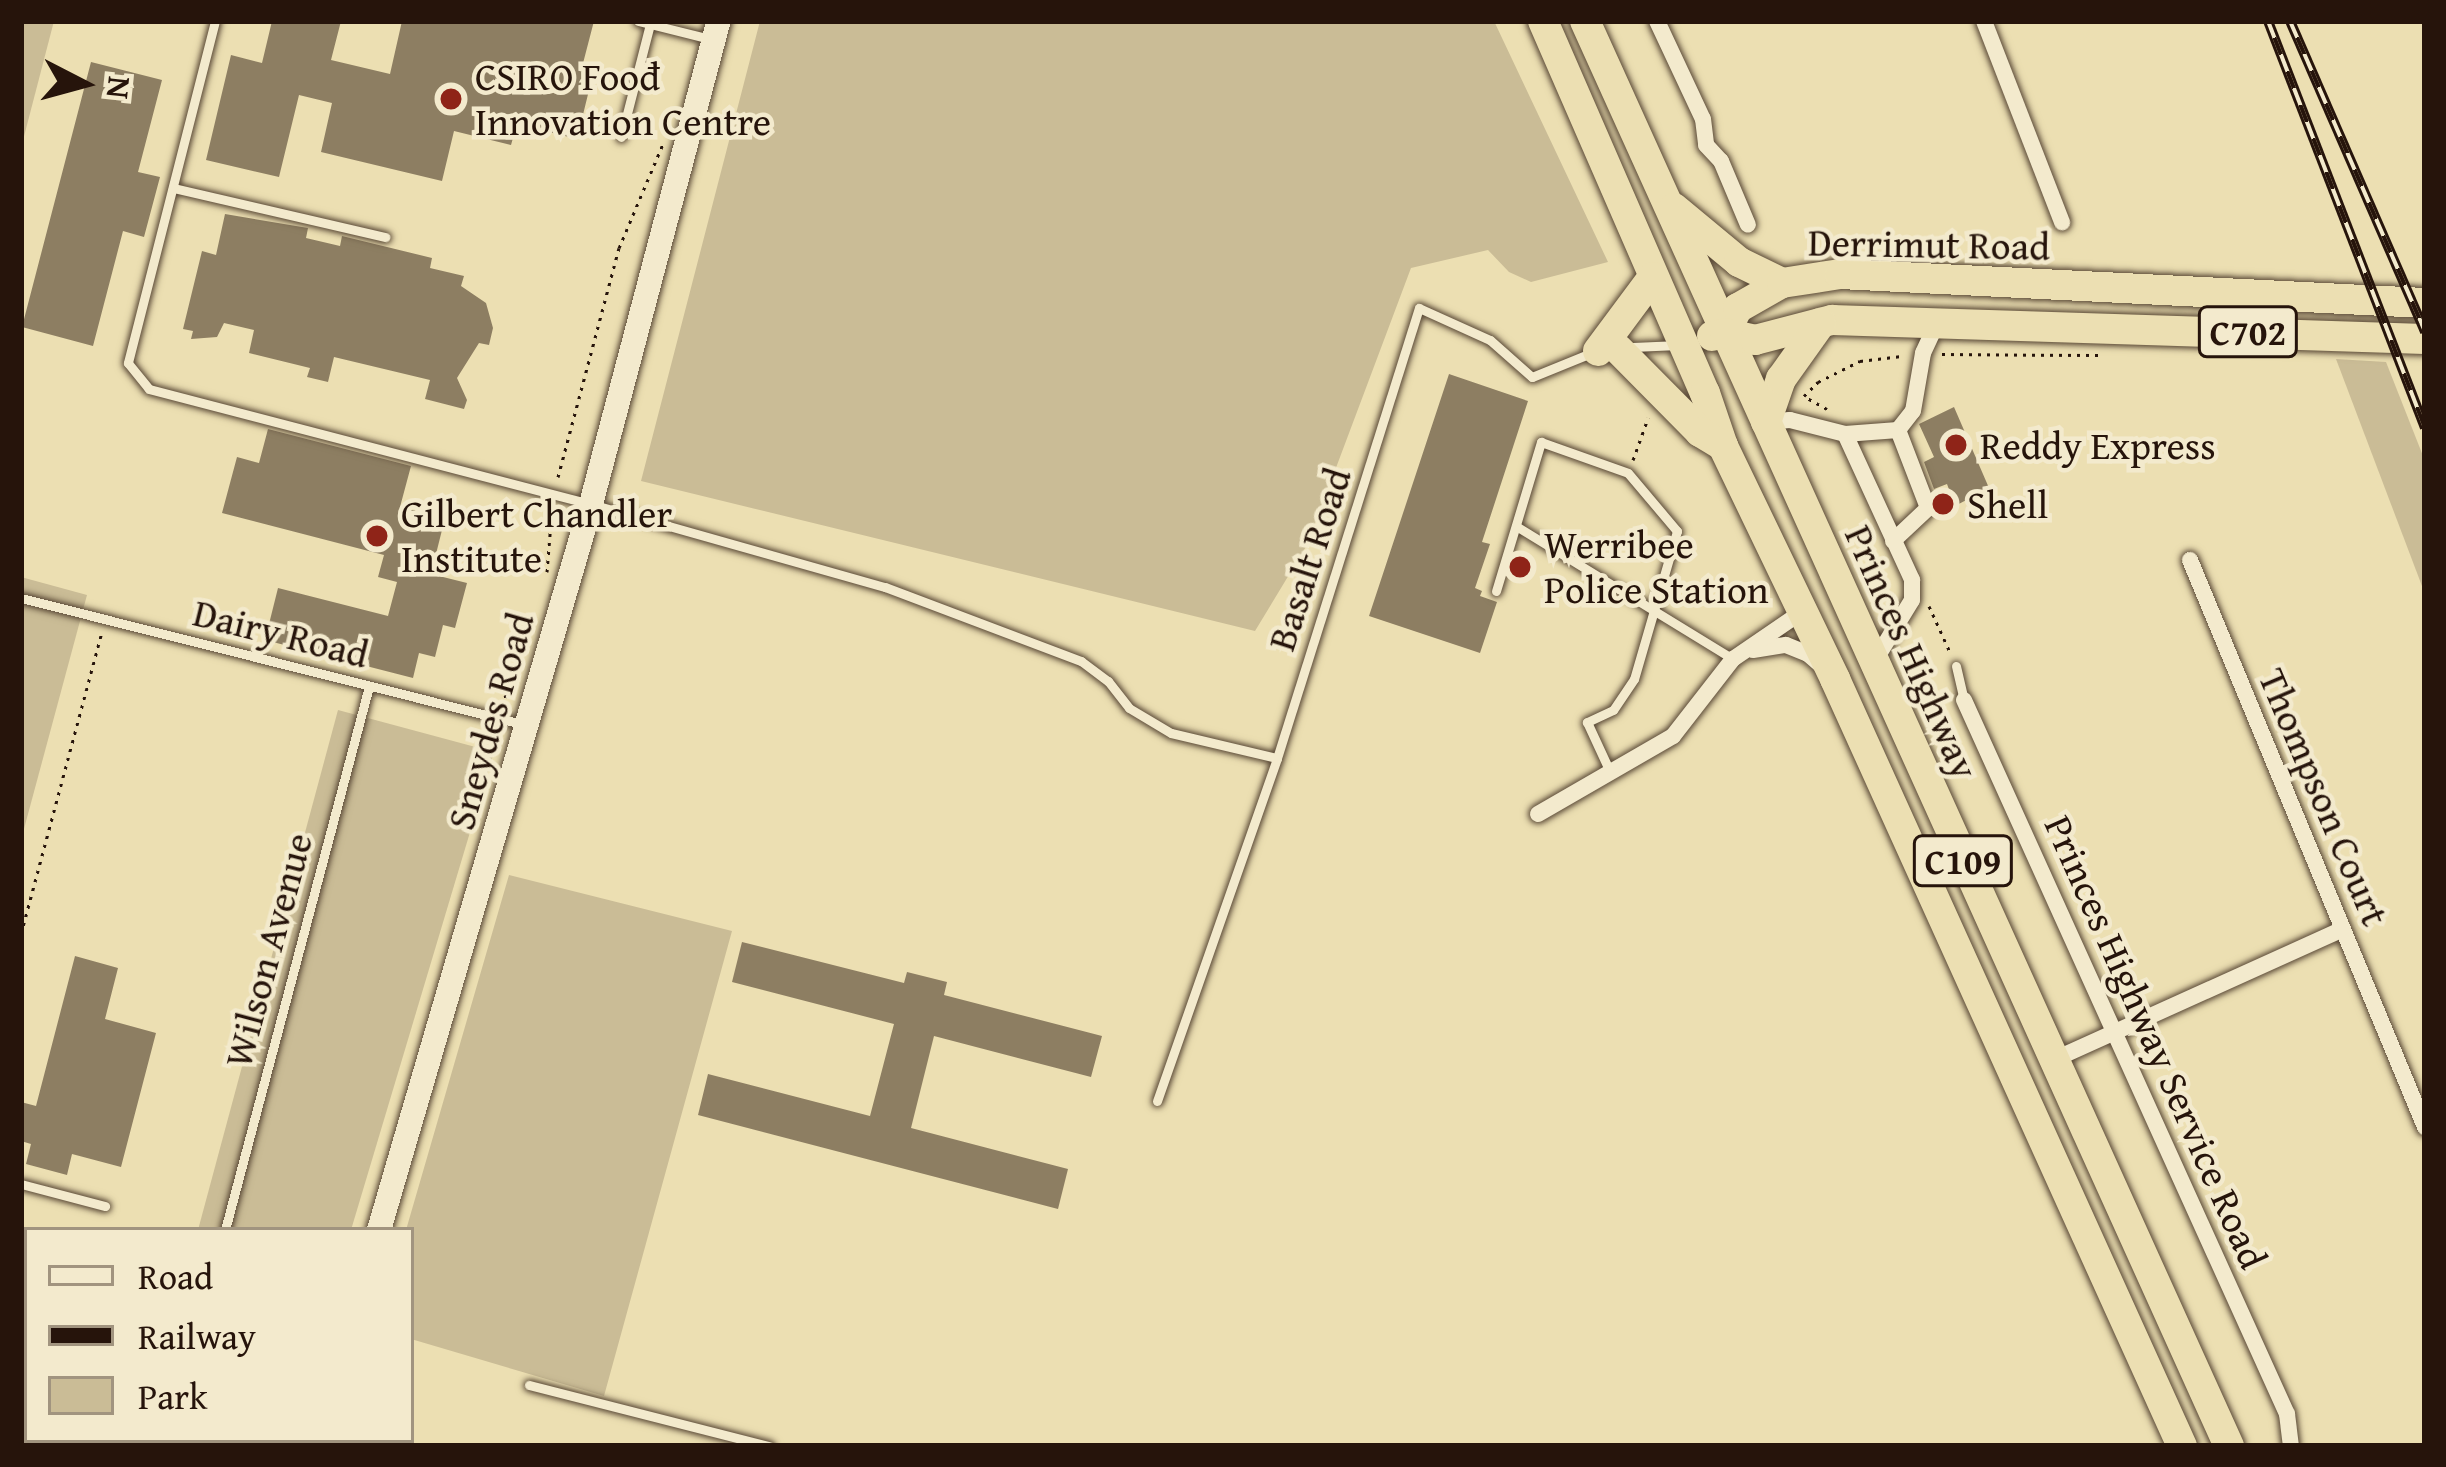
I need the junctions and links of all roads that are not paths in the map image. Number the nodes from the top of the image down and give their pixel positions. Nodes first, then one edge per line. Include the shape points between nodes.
1 (215, 21) edge
2 (1543, 21) edge
3 (1585, 21) edge
4 (1657, 21) edge
5 (1984, 21) edge
6 (644, 22) edge
7 (716, 31) edge
8 (621, 137) dead end
9 (172, 188) junction
10 (1665, 199) junction
11 (2062, 222) dead end
12 (1748, 225) dead end
13 (386, 237) dead end
14 (1653, 278) junction
15 (1782, 283) junction
16 (2425, 303) edge
17 (1821, 323) junction
18 (1725, 333) junction
19 (1930, 339) junction
20 (2425, 339) edge
21 (1683, 344) junction
22 (1608, 350) junction
23 (1766, 422) junction
24 (1898, 430) junction
25 (1845, 434) junction
26 (1723, 446) junction
27 (591, 504) junction
28 (1516, 526) junction
29 (1894, 541) junction
30 (2190, 560) dead end
31 (1496, 592) dead end
32 (21, 598) edge
33 (1828, 605) junction
34 (1656, 613) junction
35 (1733, 658) junction
36 (1874, 662) junction
37 (1956, 666) road end
38 (1835, 680) junction
39 (369, 686) junction
40 (1964, 700) joint
41 (527, 725) junction
42 (1277, 758) junction
43 (1611, 774) junction
44 (1538, 814) dead end
45 (2344, 929) junction
46 (2116, 1031) junction
47 (2053, 1060) junction
48 (2014, 1075) junction
49 (1157, 1101) dead end
50 (2425, 1127) edge
51 (21, 1184) edge
52 (105, 1206) dead end
53 (226, 1227) edge
54 (381, 1227) edge
55 (529, 1385) dead end
56 (770, 1446) edge
57 (2182, 1446) edge
58 (2229, 1446) edge
59 (2291, 1446) edge

1 - 9 lane
2 - 14 highway, Princes Highway / C109
3 - 10 highway, Princes Highway / C109
4 - 12 street
5 - 11 street
6 - 7 lane
6 - 8 lane
7 - 27 main road, Sneydes Road
9 - 13 lane
9 - 27 lane via 128,363 148,389
10 - 15 highway via 1738,262
10 - 18 highway, Princes Highway / C109
14 - 21 highway, Princes Highway / C109
14 - 22 highway
15 - 16 highway, Derrimut Road / C702 via 1880,275
15 - 18 highway, Derrimut Road / C702 via 1738,308
17 - 18 highway, Derrimut Road / C702 via 1755,340
17 - 19 highway, Derrimut Road / C702
17 - 23 highway via 1780,379
18 - 21 highway, C702
18 - 23 highway, Princes Highway / C109
19 - 20 highway, Derrimut Road / C702
19 - 24 street via 1913,411
21 - 22 lane, Basalt Road
21 - 26 highway, Princes Highway / C109
22 - 26 highway
22 - 42 lane, Basalt Road via 1532,377 1490,340 1419,308
23 - 25 street
23 - 33 highway, Princes Highway / C109
24 - 25 street
24 - 29 street via 1928,508
25 - 29 street
26 - 33 highway, Princes Highway / C109
27 - 41 main road, Sneydes Road
27 - 42 lane via 1000,626 1081,661 1129,708 1171,734
28 - 31 lane
28 - 34 lane
28 - 34 lane via 1541,442 1628,473 1677,531
29 - 36 street via 1912,600
30 - 45 street, Thompson Court
32 - 39 lane, Dairy Road
33 - 35 street
33 - 36 highway, Princes Highway / C109
33 - 38 highway, Princes Highway / C109
34 - 35 lane
34 - 43 lane via 1624,698 1587,722
35 - 38 street via 1786,645
35 - 43 street via 1673,736
36 - 47 highway, Princes Highway / C109
37 - 40 lane, Princes Highway Service Road
38 - 48 highway, Princes Highway / C109
39 - 41 lane, Dairy Road
39 - 53 lane, Wilson Avenue
40 - 46 street, Princes Highway Service Road
41 - 54 main road, Sneydes Road
42 - 49 lane, Basalt Road
43 - 44 street
45 - 46 street
45 - 50 street, Thompson Court
46 - 47 street
46 - 59 street, Princes Highway Service Road via 2287,1414
47 - 48 highway
47 - 58 highway, Princes Highway / C109
48 - 57 highway, Princes Highway / C109
51 - 52 lane
55 - 56 lane

